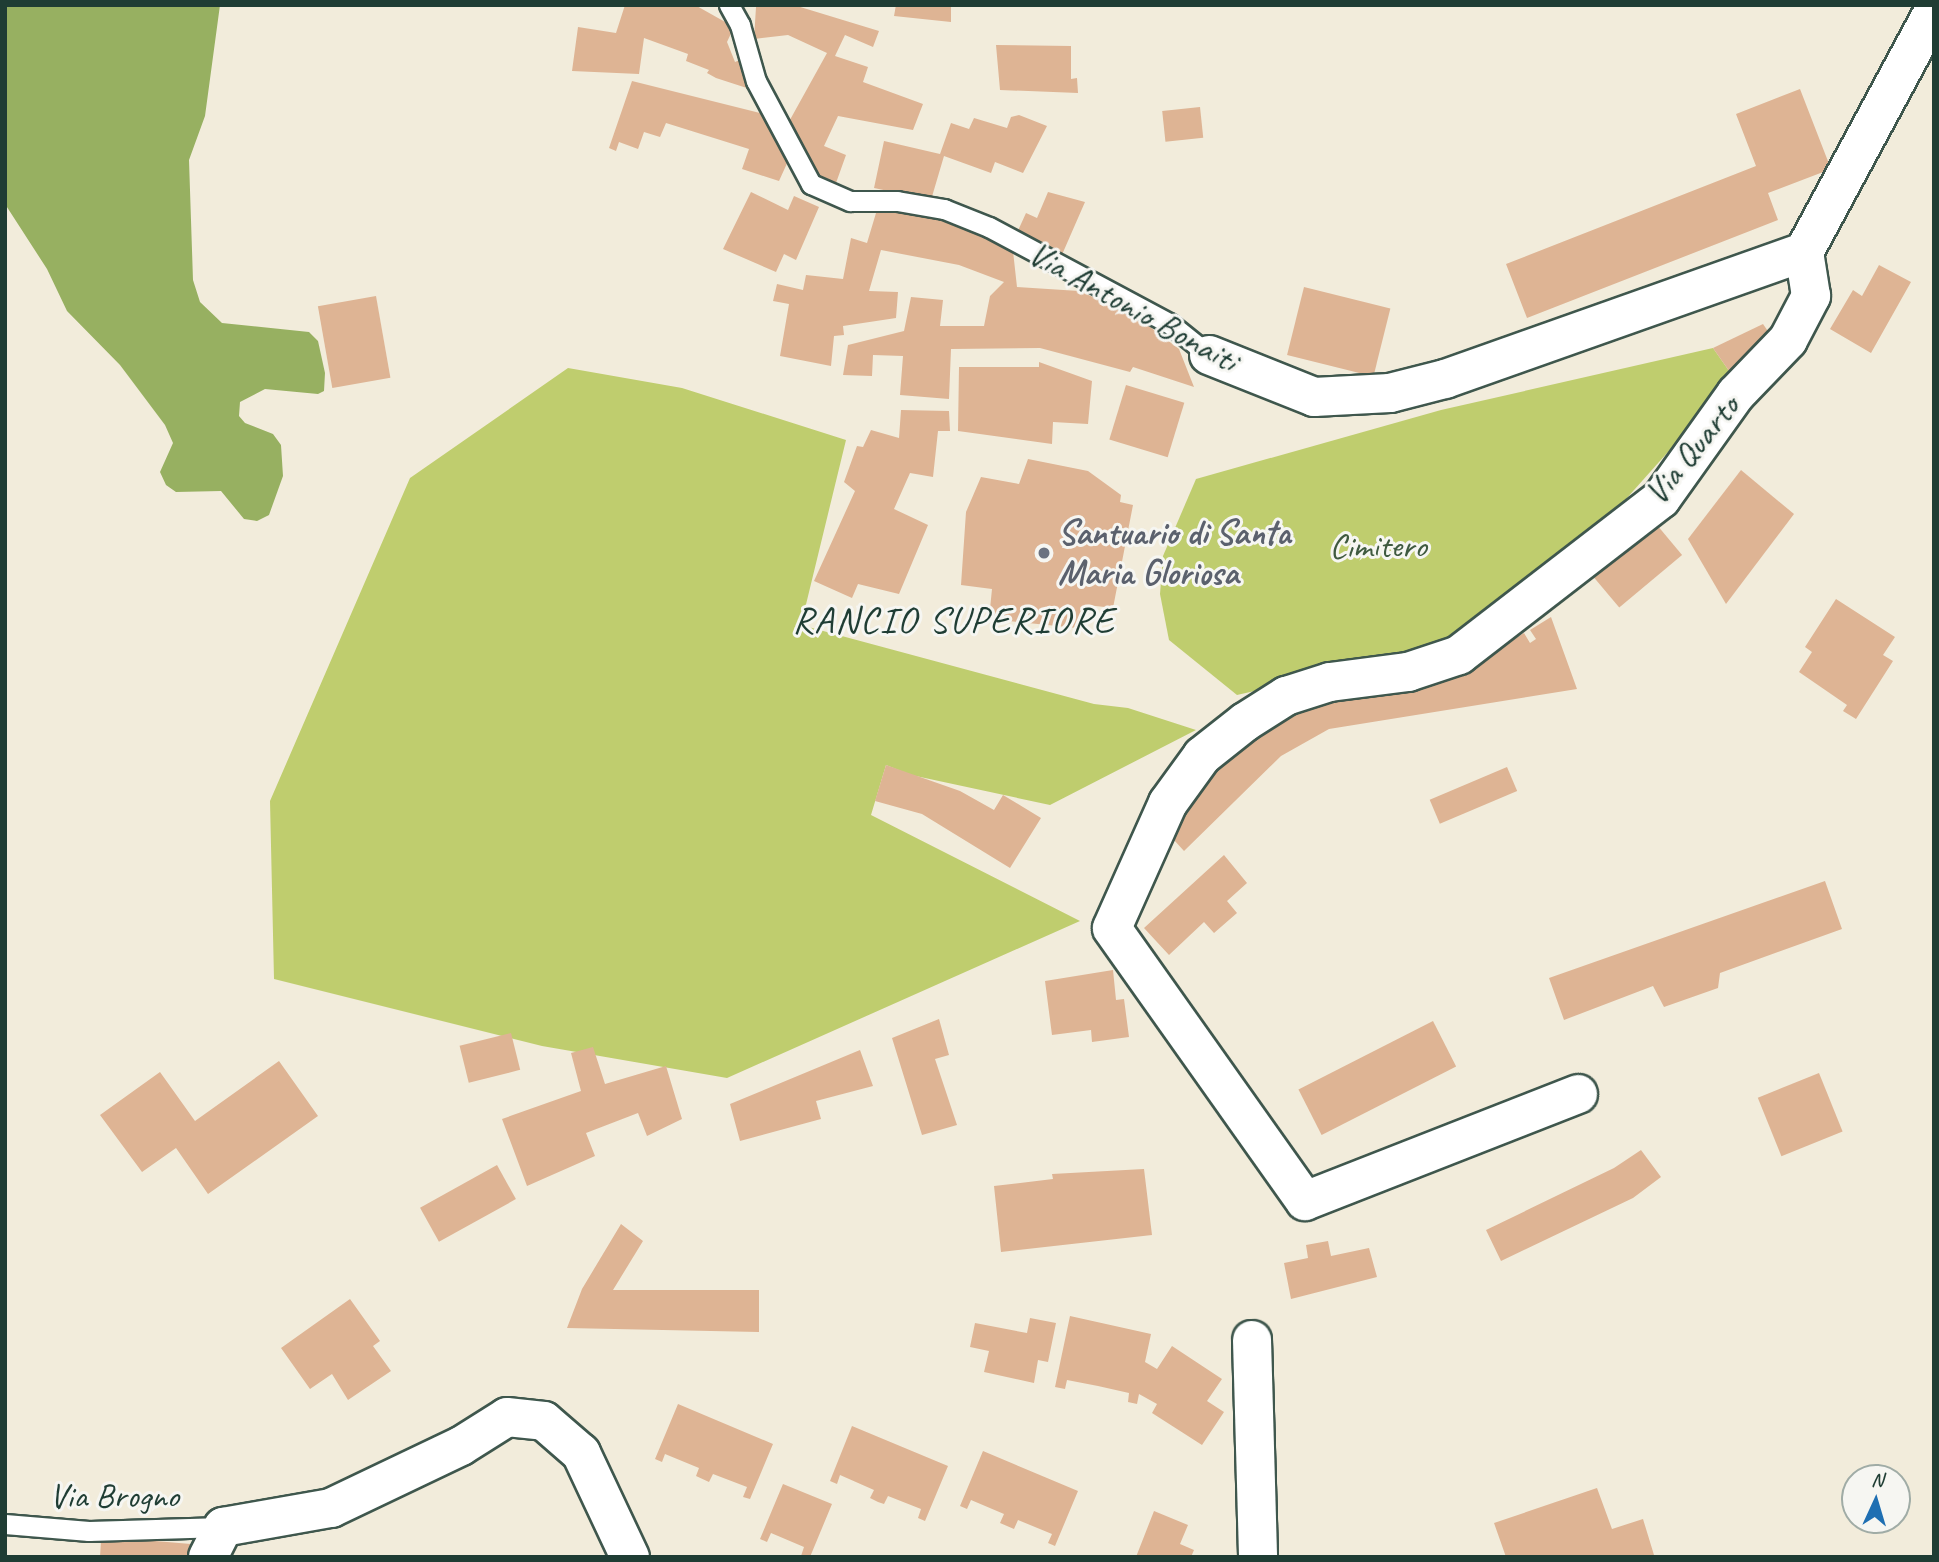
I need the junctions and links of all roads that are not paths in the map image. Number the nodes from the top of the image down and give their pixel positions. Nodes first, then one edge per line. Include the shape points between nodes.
1 (729, 5) edge
2 (1934, 11) edge
3 (1804, 252) junction
4 (1209, 355) joint
5 (1578, 1094) dead end
6 (1252, 1340) dead end
7 (5, 1524) edge
8 (215, 1542) edge
9 (629, 1557) edge
10 (1258, 1557) edge

1 - 4 lane, Via Antonio Bonaiti via 740,25 756,81 811,184 850,201 897,201 944,209 989,228 1170,323
2 - 3 street
3 - 4 street, Via Antonio Bonaiti via 1458,374 1390,393 1314,397
3 - 5 street, Via Quarto via 1811,296 1788,340 1736,394 1661,499 1459,655 1408,672 1329,682 1286,696 1202,755 1168,803 1112,928 1305,1201
6 - 10 street
7 - 8 lane, Via Brogno
8 - 9 street via 331,1508 461,1446 508,1417 544,1421 581,1453

